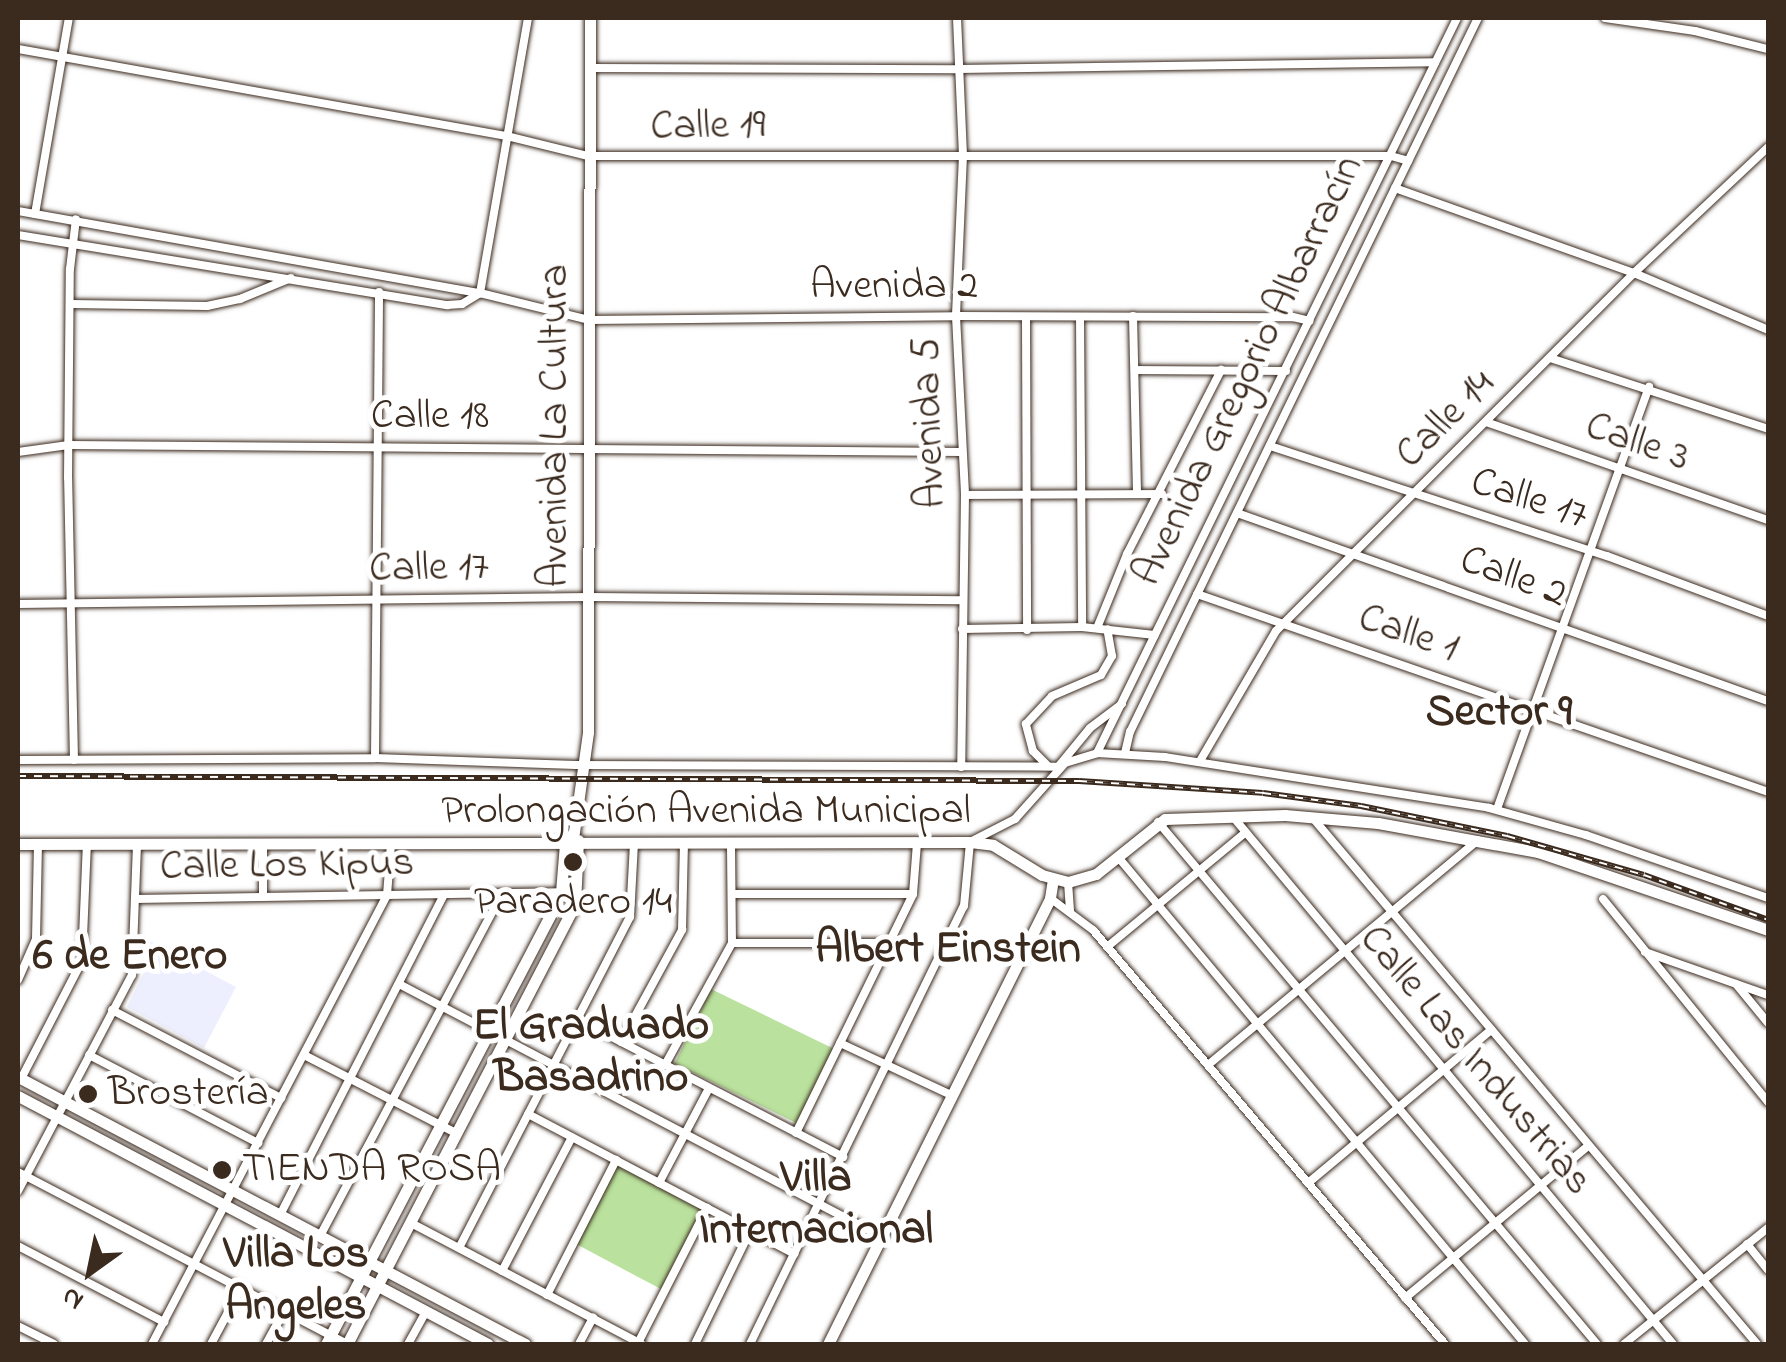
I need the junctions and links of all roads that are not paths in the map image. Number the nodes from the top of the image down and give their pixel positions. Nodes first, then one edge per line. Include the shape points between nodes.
1 (69, 18) edge
2 (528, 18) edge
3 (590, 18) edge
4 (957, 18) edge
5 (1457, 18) edge
6 (1478, 18) edge
7 (1605, 18) edge
8 (18, 49) edge
9 (1768, 49) edge
10 (62, 56) junction
11 (1435, 62) junction
12 (590, 68) junction
13 (958, 69) junction
14 (507, 136) junction
15 (1768, 147) edge
16 (963, 155) junction
17 (588, 156) junction
18 (1392, 156) junction
19 (1408, 161) junction
20 (1395, 188) junction
21 (19, 214) edge
22 (35, 214) junction
23 (76, 220) junction
24 (18, 235) edge
25 (73, 241) junction
26 (1634, 273) junction
27 (369, 274) junction
28 (293, 278) junction
29 (346, 286) junction
30 (379, 292) junction
31 (480, 292) junction
32 (70, 304) junction
33 (956, 316) junction
34 (1133, 316) junction
35 (1026, 317) junction
36 (1080, 318) junction
37 (589, 320) junction
38 (1310, 322) junction
39 (1768, 330) edge
40 (1550, 358) junction
41 (1136, 370) junction
42 (1221, 370) junction
43 (1286, 370) junction
44 (1649, 386) junction
45 (1486, 422) junction
46 (1768, 429) edge
47 (69, 445) junction
48 (378, 446) junction
49 (1270, 446) junction
50 (590, 448) junction
51 (18, 452) edge
52 (962, 452) junction
53 (1620, 468) junction
54 (1081, 493) junction
55 (1137, 493) junction
56 (1026, 494) junction
57 (1162, 494) junction
58 (1416, 494) junction
59 (965, 495) junction
60 (1237, 514) junction
61 (1768, 520) edge
62 (1590, 553) junction
63 (1354, 554) junction
64 (1197, 594) junction
65 (590, 597) junction
66 (376, 600) junction
67 (962, 600) junction
68 (71, 602) junction
69 (18, 604) edge
70 (1768, 616) edge
71 (1284, 622) junction
72 (1082, 628) junction
73 (1564, 628) junction
74 (962, 629) junction
75 (1102, 629) junction
76 (1027, 630) junction
77 (1156, 635) junction
78 (1768, 701) edge
79 (1122, 704) junction
80 (1532, 710) junction
81 (1098, 752) junction
82 (1125, 753) junction
83 (375, 758) junction
84 (18, 760) edge
85 (74, 760) junction
86 (1200, 761) junction
87 (585, 765) junction
88 (1053, 766) junction
89 (961, 767) junction
90 (1768, 792) edge
91 (1496, 810) junction
92 (1232, 815) junction
93 (1312, 817) junction
94 (1158, 822) junction
95 (1246, 832) junction
96 (577, 838) junction
97 (1478, 840) junction
98 (917, 842) junction
99 (970, 842) junction
100 (565, 843) junction
101 (18, 844) edge
102 (38, 844) junction
103 (86, 844) junction
104 (136, 844) junction
105 (263, 844) junction
106 (391, 844) junction
107 (634, 844) junction
108 (684, 844) junction
109 (731, 845) junction
110 (1118, 857) junction
111 (1199, 871) junction
112 (1053, 880) junction
113 (1068, 882) junction
114 (502, 892) junction
115 (561, 892) junction
116 (387, 894) junction
117 (444, 894) junction
118 (733, 894) junction
119 (912, 894) junction
120 (263, 897) junction
121 (1050, 898) junction
122 (1768, 898) edge
123 (135, 899) junction
124 (1603, 899) dead end
125 (1158, 905) junction
126 (1070, 912) junction
127 (1392, 912) junction
128 (1768, 930) edge
129 (732, 943) junction
130 (889, 943) junction
131 (1107, 947) junction
132 (1644, 951) junction
133 (1344, 952) junction
134 (18, 980) edge
135 (1736, 983) junction
136 (399, 984) junction
137 (1299, 990) junction
138 (1768, 995) edge
139 (443, 1007) junction
140 (112, 1010) junction
141 (577, 1019) junction
142 (1768, 1022) edge
143 (1257, 1024) junction
144 (1492, 1030) junction
145 (490, 1032) junction
146 (507, 1040) junction
147 (622, 1042) junction
148 (840, 1043) junction
149 (89, 1055) junction
150 (304, 1055) junction
151 (554, 1065) junction
152 (665, 1065) junction
153 (1208, 1065) junction
154 (887, 1066) junction
155 (1444, 1070) junction
156 (19, 1078) edge
157 (351, 1079) junction
158 (710, 1088) junction
159 (952, 1094) junction
160 (18, 1096) edge
161 (282, 1098) junction
162 (393, 1101) junction
163 (64, 1102) junction
164 (1768, 1102) edge
165 (1398, 1108) junction
166 (528, 1114) junction
167 (56, 1117) junction
168 (441, 1126) junction
169 (796, 1132) junction
170 (458, 1134) junction
171 (684, 1134) junction
172 (572, 1137) junction
173 (258, 1143) junction
174 (1356, 1143) junction
175 (1588, 1146) junction
176 (843, 1157) junction
177 (616, 1160) junction
178 (22, 1174) edge
179 (659, 1183) junction
180 (1308, 1183) junction
181 (1540, 1186) junction
182 (233, 1190) junction
183 (18, 1191) edge
184 (225, 1206) junction
185 (819, 1206) junction
186 (707, 1208) junction
187 (280, 1215) junction
188 (411, 1223) junction
189 (1495, 1223) junction
190 (1768, 1228) edge
191 (750, 1231) junction
192 (320, 1236) junction
193 (882, 1236) junction
194 (1747, 1244) junction
195 (18, 1246) edge
196 (459, 1248) junction
197 (795, 1254) junction
198 (1453, 1258) junction
199 (369, 1262) junction
200 (194, 1264) junction
201 (1768, 1270) edge
202 (386, 1271) junction
203 (502, 1271) junction
204 (361, 1278) junction
205 (1700, 1280) junction
206 (378, 1286) junction
207 (241, 1288) junction
208 (547, 1294) junction
209 (1406, 1298) junction
210 (284, 1311) junction
211 (426, 1312) junction
212 (592, 1318) junction
213 (1652, 1320) junction
214 (164, 1322) junction
215 (18, 1326) edge
216 (328, 1340) edge
217 (54, 1344) edge
218 (152, 1344) edge
219 (211, 1344) edge
220 (266, 1344) edge
221 (347, 1344) edge
222 (408, 1344) edge
223 (488, 1344) edge
224 (522, 1344) edge
225 (579, 1344) edge
226 (640, 1344) edge
227 (695, 1344) edge
228 (750, 1344) edge
229 (828, 1344) edge
230 (1445, 1344) edge
231 (1526, 1344) edge
232 (1598, 1344) edge
233 (1624, 1344) edge
234 (1673, 1344) edge
235 (1757, 1344) edge

1 - 10 street
2 - 14 street
3 - 12 main road, Avenida La Cultura
4 - 13 street, Avenida 5
5 - 11 street, Avenida Gregorio Albarracín
6 - 19 street, Avenida Gregorio Albarracín
7 - 9 street
8 - 10 street, Calle 19
10 - 14 street, Calle 19
10 - 22 street
11 - 13 street
11 - 18 street, Avenida Gregorio Albarracín
12 - 13 street
12 - 17 main road, Avenida La Cultura
13 - 16 street, Avenida 5
14 - 17 street, Calle 19
14 - 31 street
15 - 26 street, Calle 14
16 - 17 street, Calle 19
16 - 18 street, Calle 19
16 - 33 street, Avenida 5
17 - 37 main road, Avenida La Cultura
18 - 19 street, Calle 19
18 - 38 street, Avenida Gregorio Albarracín
19 - 20 street, Avenida Gregorio Albarracín
20 - 26 street
20 - 49 street, Avenida Gregorio Albarracín
21 - 22 street, Avenida 2
22 - 23 street, Avenida 2
23 - 25 street
23 - 27 street, Avenida 2
24 - 25 street, Avenida 2
25 - 28 street, Avenida 2
25 - 32 street
26 - 39 street
26 - 40 street, Calle 14
27 - 29 street
27 - 31 street, Avenida 2
28 - 29 street, Avenida 2
28 - 32 street via 207,306
29 - 30 street, Avenida 2
30 - 31 street, Avenida 2 via 455,305
30 - 48 street
31 - 37 street, Avenida 2
32 - 47 street
33 - 35 street, Avenida 2
33 - 37 street, Avenida 2
33 - 52 street, Avenida 5
34 - 36 street, Avenida 2
34 - 38 street, Avenida 2
34 - 41 street
35 - 36 street, Avenida 2
35 - 56 street
36 - 54 street
37 - 50 main road, Avenida La Cultura
38 - 43 street, Avenida Gregorio Albarracín
40 - 44 street
40 - 45 street, Calle 14
41 - 42 street
41 - 55 street
42 - 43 street
42 - 57 street
43 - 77 street, Avenida Gregorio Albarracín
44 - 46 street
44 - 53 street
45 - 53 street, Calle 3
45 - 58 street, Calle 14
47 - 48 street, Calle 18
47 - 51 street, Calle 18
47 - 68 street
48 - 50 street, Calle 18
48 - 66 street
49 - 58 street, Calle 17
49 - 60 street, Avenida Gregorio Albarracín
50 - 52 street, Calle 18
50 - 65 main road, Avenida La Cultura
52 - 59 street, Avenida 5
53 - 61 street, Calle 3
53 - 62 street
54 - 55 street
54 - 56 street
54 - 72 street
55 - 57 street
56 - 59 street
56 - 76 street
57 - 75 street via 1128,554
58 - 62 street, Calle 17
58 - 63 street, Calle 14
59 - 67 street, Avenida 5
60 - 63 street, Calle 2
60 - 64 street, Avenida Gregorio Albarracín
62 - 70 street, Calle 17
62 - 73 street
63 - 71 street, Calle 14
63 - 73 street, Calle 2
64 - 71 street, Calle 1
64 - 82 street, Avenida Gregorio Albarracín
65 - 66 street, Calle 17
65 - 67 street, Calle 17
65 - 87 main road, Avenida La Cultura
66 - 68 street, Calle 17
66 - 83 street
67 - 74 street, Avenida 5
68 - 69 street, Calle 17
68 - 85 street
71 - 80 street, Calle 1
71 - 86 street, Calle 14
72 - 75 street
72 - 76 street
73 - 78 street, Calle 2
73 - 80 street
74 - 76 street
74 - 89 street, Avenida 5
75 - 77 street
75 - 88 street via 1112,656 1101,675 1045,701 1026,724 1033,751
77 - 79 street, Avenida Gregorio Albarracín
79 - 81 street, Avenida Gregorio Albarracín
79 - 88 street
80 - 90 street, Calle 1
80 - 91 street
81 - 82 street
81 - 88 street
82 - 86 street
83 - 85 street, Prolongación Avenida Municipal
83 - 87 street, Prolongación Avenida Municipal
84 - 85 street, Prolongación Avenida Municipal
86 - 91 street
87 - 89 street, Prolongación Avenida Municipal
87 - 96 main road, Avenida La Cultura
88 - 89 street, Prolongación Avenida Municipal
88 - 99 street via 1015,819
91 - 122 street
92 - 93 main road
92 - 94 main road
92 - 95 street, Calle Las Industrias
93 - 97 main road
93 - 127 street
94 - 110 main road
94 - 111 street
95 - 111 street
95 - 133 street, Calle Las Industrias
96 - 100 main road, Prolongación Avenida Municipal
96 - 107 main road, Prolongación Avenida Municipal
96 - 146 main road, Avenida La Cultura via 575,904
97 - 127 street
97 - 128 main road via 1538,852
98 - 99 main road, Prolongación Avenida Municipal
98 - 109 main road, Prolongación Avenida Municipal
98 - 119 street
99 - 112 main road, Prolongación Avenida Municipal via 993,845
99 - 154 street via 964,906
100 - 106 main road, Prolongación Avenida Municipal
100 - 115 main road
101 - 102 main road, Prolongación Avenida Municipal
102 - 103 main road, Prolongación Avenida Municipal
102 - 134 street via 36,939
103 - 104 main road, Prolongación Avenida Municipal
103 - 156 street via 84,951
104 - 105 main road, Prolongación Avenida Municipal
104 - 123 street
105 - 106 main road, Prolongación Avenida Municipal
105 - 120 street
106 - 116 street
107 - 108 main road, Prolongación Avenida Municipal
107 - 141 street via 630,917
108 - 109 main road, Prolongación Avenida Municipal
108 - 147 street via 682,930
109 - 118 street
110 - 113 main road via 1096,874
110 - 125 street
111 - 125 street
111 - 137 street
112 - 113 main road, Prolongación Avenida Municipal
112 - 121 main road
113 - 126 street
114 - 115 street, Calle Los Kipus
114 - 117 street, Calle Los Kipus
114 - 139 street
115 - 145 main road
116 - 117 street, Calle Los Kipus
116 - 120 street, Calle Los Kipus
116 - 150 street
117 - 136 street
118 - 119 street
118 - 129 street
119 - 130 street
120 - 123 street, Calle Los Kipus
121 - 126 street
121 - 159 main road
123 - 140 street via 135,963
124 - 132 street
125 - 131 street
125 - 143 street
126 - 131 street
127 - 133 street
127 - 144 street
129 - 130 street
129 - 152 street
130 - 148 street
131 - 153 street
132 - 135 street
132 - 164 street
133 - 137 street
133 - 155 street, Calle Las Industrias
135 - 138 street
135 - 142 street
136 - 139 street
136 - 157 street
137 - 143 street
137 - 165 street
139 - 145 street
139 - 162 street
140 - 149 street
140 - 161 street
141 - 147 street
141 - 151 street
143 - 153 street
143 - 174 street
144 - 155 street
144 - 175 street
145 - 146 street
145 - 168 main road
146 - 151 street
146 - 170 main road, Avenida La Cultura
147 - 152 street
148 - 154 street
148 - 169 street
149 - 163 street
149 - 173 street
150 - 157 street
150 - 161 street
151 - 166 street
151 - 171 street
152 - 158 street
153 - 180 street
154 - 159 street
154 - 176 street
155 - 165 street
155 - 181 street, Calle Las Industrias
156 - 163 main road
157 - 162 street
157 - 187 street
158 - 169 street
158 - 171 street
159 - 193 main road
160 - 167 main road
161 - 173 street
162 - 168 street
162 - 192 street
163 - 167 street
163 - 182 main road
165 - 174 street
165 - 189 street
166 - 172 street
166 - 196 street
167 - 178 street
167 - 184 main road
168 - 170 street
168 - 199 main road
169 - 176 street
170 - 188 main road, Avenida La Cultura
171 - 179 street
171 - 185 street
172 - 177 street
172 - 203 street
173 - 182 street
174 - 180 street
174 - 198 street
175 - 181 street
175 - 205 street
176 - 185 street
177 - 179 street
177 - 208 street
178 - 183 street
178 - 200 street
179 - 186 street
180 - 209 street
181 - 189 street
181 - 213 street, Calle Las Industrias
182 - 184 street
182 - 187 main road
184 - 200 street
184 - 204 main road
185 - 193 street
185 - 197 street
186 - 191 street
186 - 226 street
187 - 192 main road
188 - 196 street
188 - 202 main road, Avenida La Cultura
189 - 198 street
189 - 232 street
190 - 194 street
191 - 197 street
191 - 227 street
192 - 199 main road
193 - 229 main road
194 - 201 street
194 - 205 street
195 - 214 street
196 - 203 street
197 - 228 street
198 - 209 street
198 - 231 street
199 - 202 main road
199 - 204 main road
200 - 207 street
200 - 214 street
202 - 206 main road, Avenida La Cultura
202 - 224 main road
203 - 208 street
204 - 206 main road
204 - 216 main road
205 - 213 street
205 - 235 street
206 - 211 main road
206 - 221 main road, Avenida La Cultura
207 - 210 street
207 - 219 street
208 - 212 street
209 - 230 street
210 - 216 street
210 - 220 street
211 - 222 street
211 - 223 main road
212 - 225 street
212 - 226 street
213 - 233 street
213 - 234 street, Calle Las Industrias
214 - 218 street
215 - 217 street
216 - 221 street

